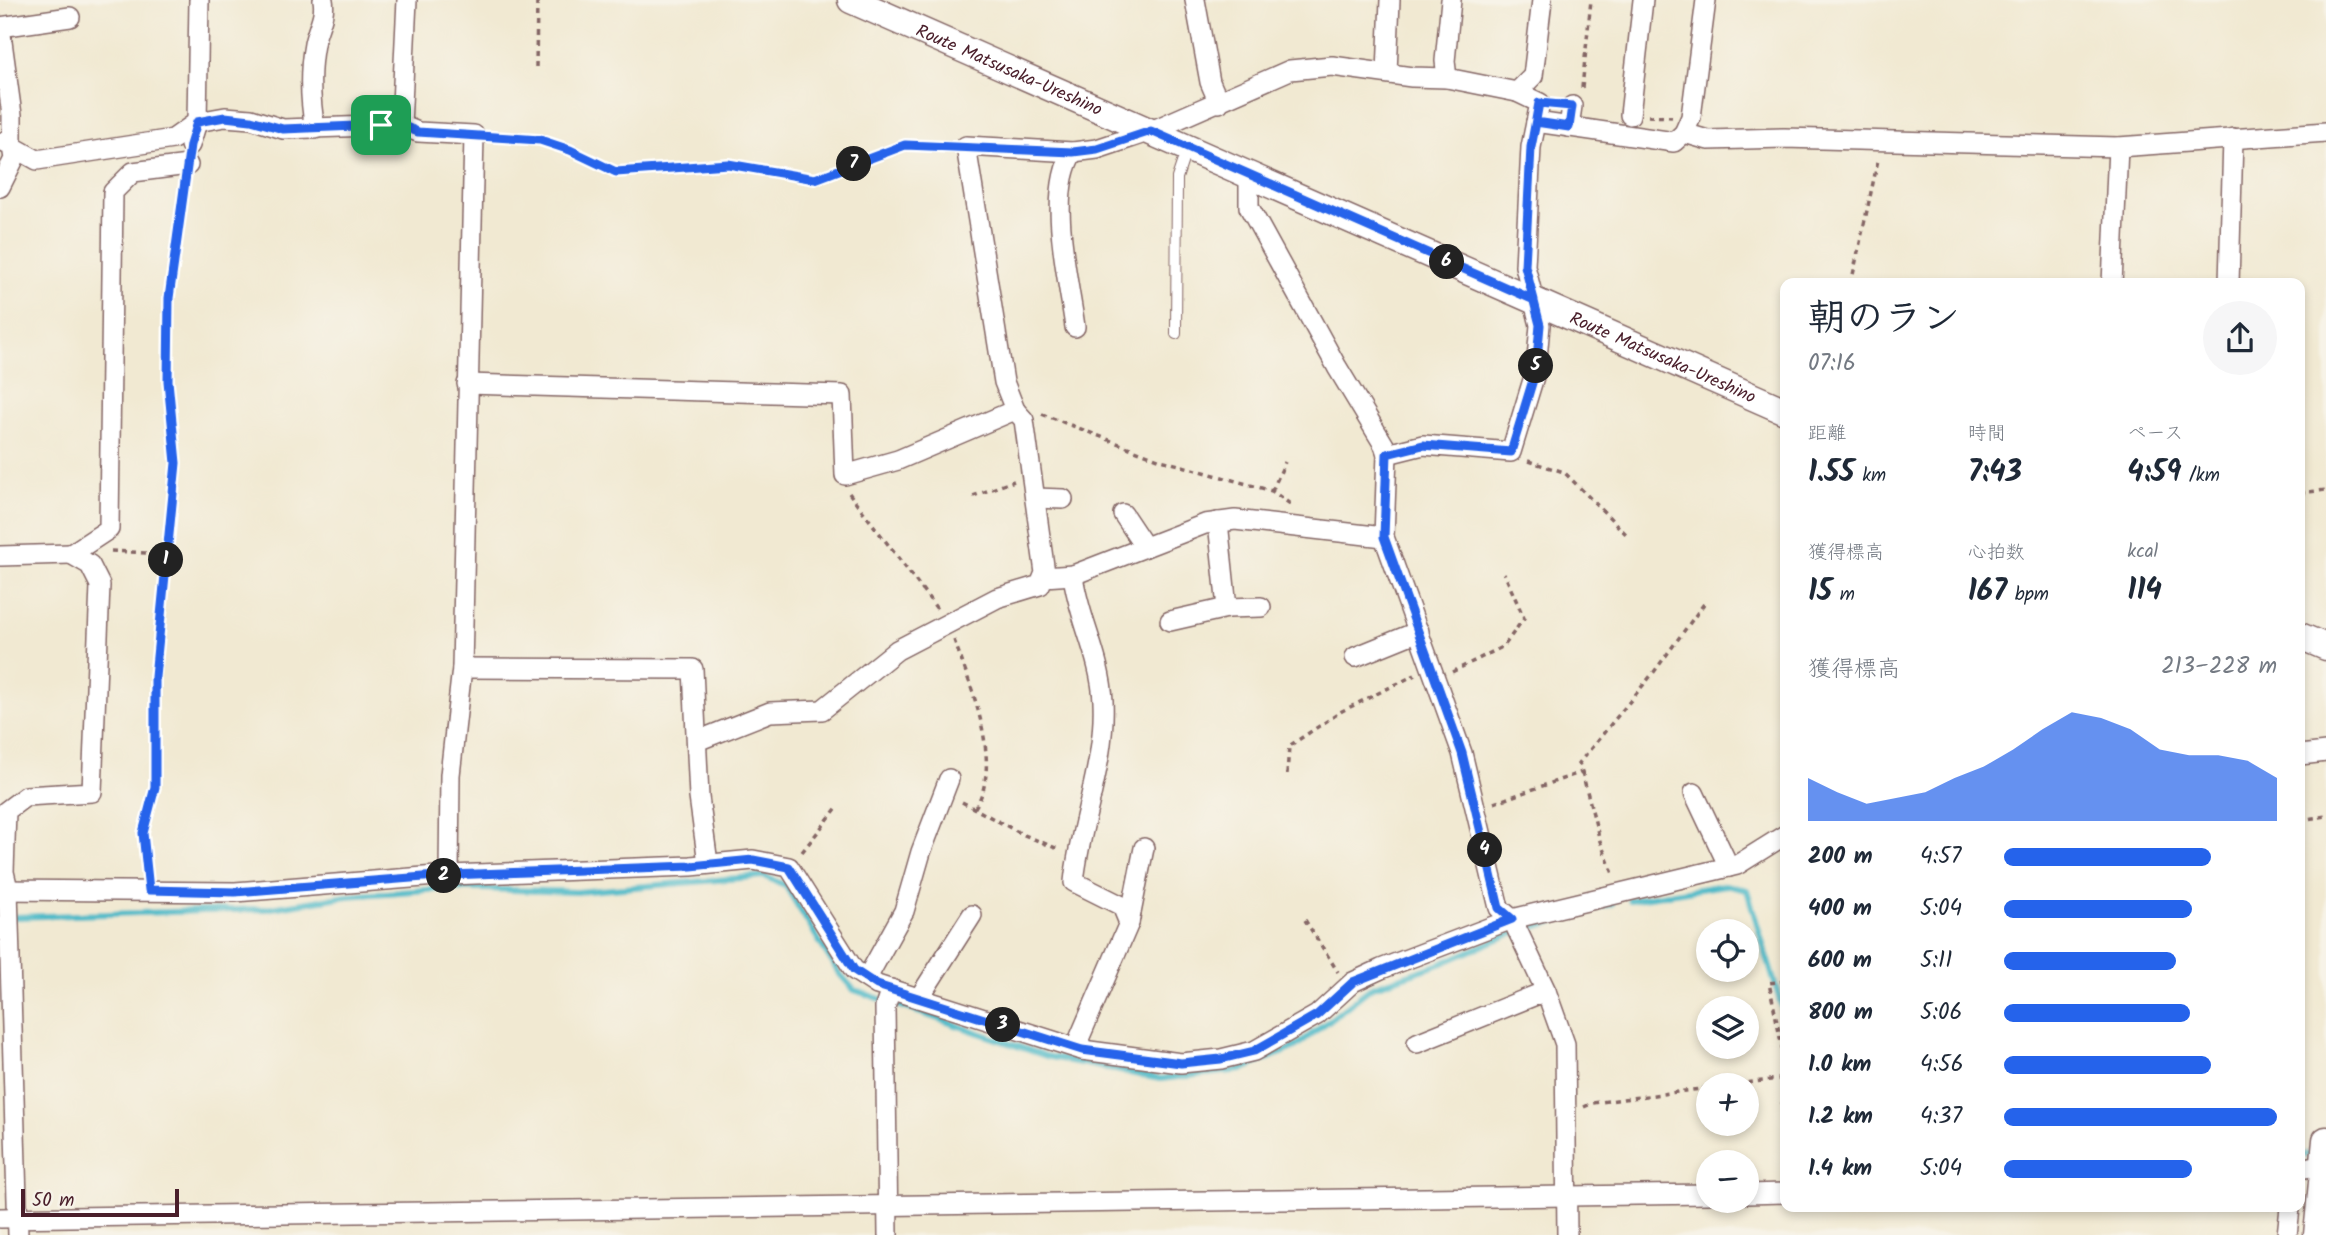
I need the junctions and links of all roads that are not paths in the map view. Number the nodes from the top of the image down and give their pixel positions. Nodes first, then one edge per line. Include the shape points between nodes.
1 (199, 0) edge
2 (323, 0) edge
3 (407, 0) edge
4 (851, 0) edge
5 (1195, 0) edge
6 (1390, 0) edge
7 (1451, 0) edge
8 (1542, 0) edge
9 (1643, 0) edge
10 (1706, 0) edge
11 (70, 17) dead end
12 (0, 27) edge
13 (1387, 73) junction
14 (1447, 78) junction
15 (1517, 92) junction
16 (1219, 103) junction
17 (1572, 106) road end
18 (1630, 115) dead end
19 (197, 122) junction
20 (1536, 122) junction
21 (401, 125) junction
22 (1569, 127) junction
23 (315, 128) junction
24 (1151, 131) junction
25 (2326, 132) edge
26 (1684, 133) junction
27 (2233, 138) junction
28 (6, 144) edge
29 (190, 145) dead end
30 (2118, 147) junction
31 (1188, 148) junction
32 (1073, 152) junction
33 (188, 165) road end
34 (1249, 176) junction
35 (0, 187) edge
36 (2112, 278) edge
37 (2229, 278) edge
38 (1534, 300) junction
39 (1075, 327) dead end
40 (1176, 334) dead end
41 (467, 384) junction
42 (1780, 409) edge
43 (1015, 410) junction
44 (1387, 454) junction
45 (1034, 489) junction
46 (1063, 499) dead end
47 (1123, 514) dead end
48 (1218, 522) junction
49 (1384, 537) junction
50 (1145, 547) junction
51 (71, 554) junction
52 (0, 556) edge
53 (1073, 575) junction
54 (1044, 577) junction
55 (1261, 607) dead end
56 (1227, 608) junction
57 (1170, 621) dead end
58 (1419, 631) junction
59 (2305, 638) edge
60 (2326, 648) edge
61 (1355, 657) dead end
62 (462, 668) junction
63 (697, 741) junction
64 (2326, 752) edge
65 (2305, 754) edge
66 (947, 786) road end
67 (1694, 793) dead end
68 (1780, 838) edge
69 (1144, 848) dead end
70 (708, 863) junction
71 (1729, 867) junction
72 (449, 875) junction
73 (4, 890) edge
74 (972, 915) dead end
75 (1512, 919) junction
76 (1129, 923) junction
77 (867, 978) junction
78 (891, 989) junction
79 (1546, 991) junction
80 (919, 998) junction
81 (1417, 1043) dead end
82 (1082, 1050) junction
83 (2319, 1159) edge
84 (1780, 1193) edge
85 (1696, 1194) edge
86 (1759, 1194) edge
87 (1566, 1196) junction
88 (887, 1207) junction
89 (2290, 1212) edge
90 (12, 1224) edge
91 (888, 1235) edge
92 (1567, 1235) edge
93 (2287, 1235) edge
94 (2317, 1235) edge

1 - 19 street
2 - 23 street via 311,91
3 - 21 street
4 - 24 main road, Route Matsusaka-Ureshino
5 - 16 street via 1210,82
6 - 13 street
7 - 14 street via 1444,61
8 - 15 street via 1533,76
9 - 18 street
10 - 26 street via 1691,117
11 - 12 street
12 - 28 street via 12,115
13 - 14 street
13 - 16 street via 1332,65 1290,70
14 - 15 street
15 - 20 street via 1539,103
16 - 24 street
17 - 22 street
19 - 23 street via 225,117 283,129
19 - 28 street via 173,139 37,160
19 - 29 street
20 - 22 street
20 - 38 street via 1525,266
21 - 23 street
21 - 41 street via 418,132 474,135
22 - 26 street via 1674,142
24 - 31 main road, Route Matsusaka-Ureshino
24 - 32 street
25 - 27 street
26 - 30 street via 1708,140
27 - 30 street
27 - 37 street
28 - 35 street via 14,159
30 - 36 street
31 - 34 main road, Route Matsusaka-Ureshino
31 - 40 lane via 1177,178
32 - 39 street via 1065,164 1059,209
32 - 43 street via 965,146 1004,382
33 - 51 street via 133,172 113,192 109,529
34 - 38 main road, Route Matsusaka-Ureshino
34 - 44 street via 1249,207
38 - 42 main road, Route Matsusaka-Ureshino
38 - 44 street via 1540,325 1536,370 1511,452 1423,445
41 - 43 street via 842,395 845,475 898,460
41 - 62 street
43 - 45 street via 1024,420
44 - 49 street
45 - 46 street
45 - 54 street
47 - 50 street
48 - 49 street via 1235,520
48 - 50 street
48 - 56 street
49 - 58 street
50 - 53 street
51 - 52 street
51 - 73 street via 89,565 100,585 92,792 26,796 6,811
53 - 54 street
53 - 76 street via 1103,701 1097,768 1074,882 1122,906
54 - 63 street via 1040,585 997,598 897,650 822,710 770,712
55 - 56 street
56 - 57 street
58 - 61 street
58 - 75 street via 1462,753 1499,908
59 - 60 main road
62 - 63 street via 693,669
62 - 72 street via 450,775
63 - 70 street
64 - 65 street
66 - 77 street via 904,911
67 - 71 street
68 - 71 street
69 - 76 street
70 - 72 street
70 - 77 street via 753,860 789,867 854,970
71 - 75 street
72 - 73 street via 235,892
73 - 90 street
74 - 80 street
75 - 79 street
75 - 82 street via 1381,969 1348,987 1317,1015 1254,1051 1181,1063
76 - 82 street via 1079,1039
77 - 78 street
78 - 80 street
78 - 88 street via 885,1007
79 - 81 street
79 - 87 street via 1566,1044
80 - 82 street
83 - 94 main road
84 - 86 street
85 - 87 street
87 - 88 street
87 - 92 street
88 - 90 street
88 - 91 street
89 - 93 street

